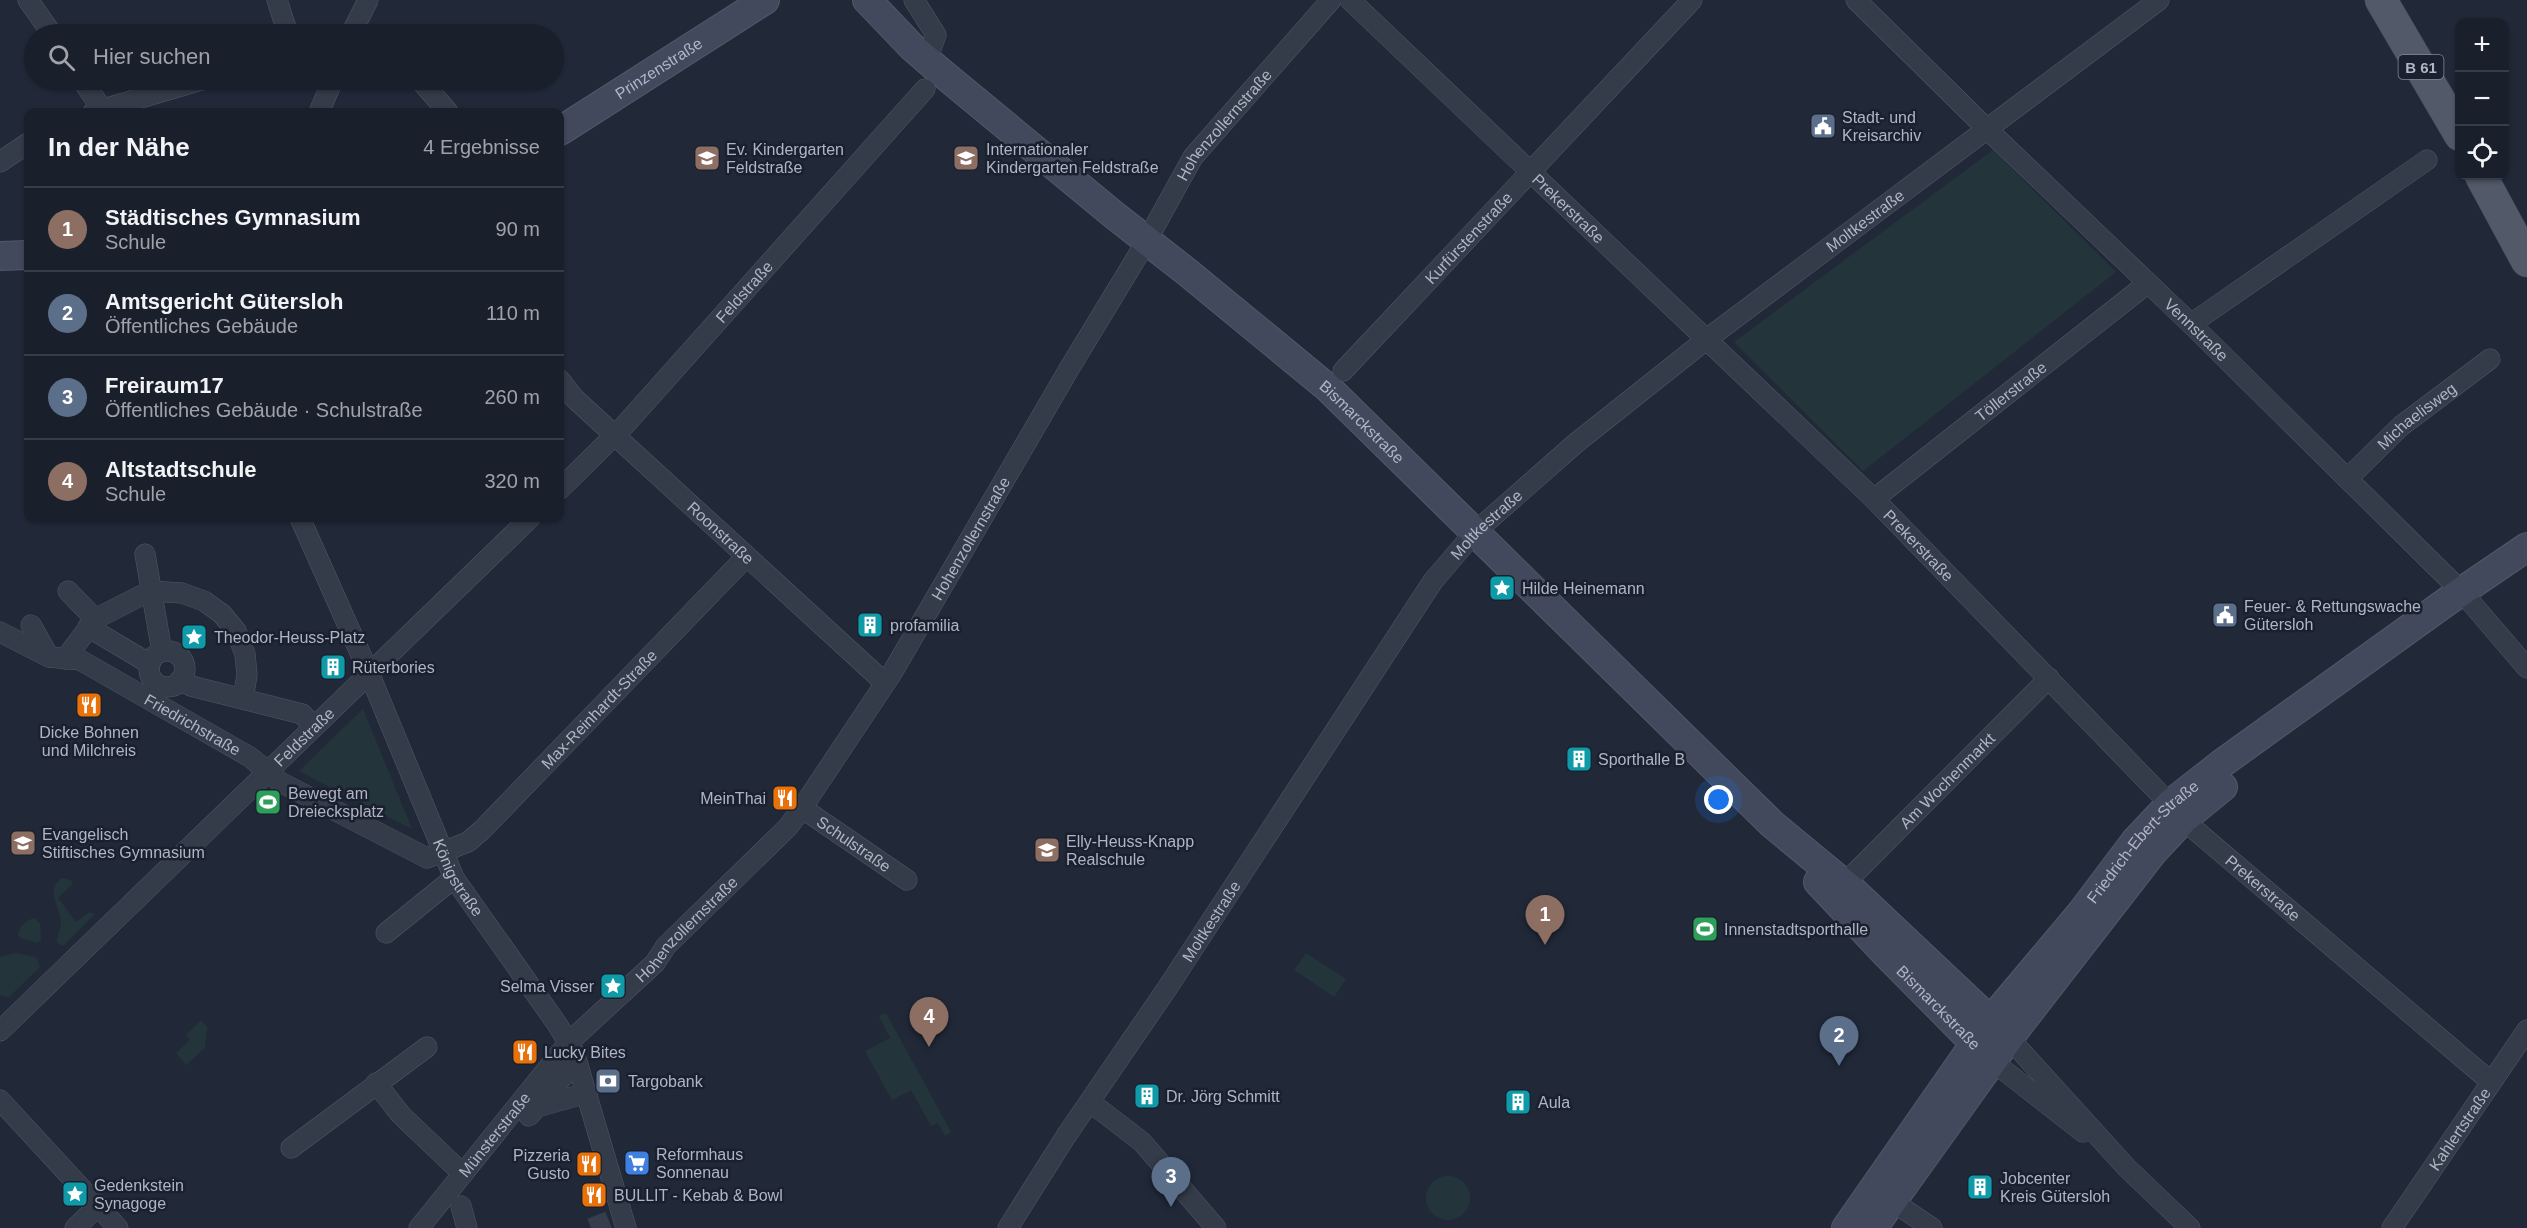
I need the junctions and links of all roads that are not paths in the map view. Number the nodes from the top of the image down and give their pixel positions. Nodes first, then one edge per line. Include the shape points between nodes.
1 (28, 0) edge
2 (277, 0) edge
3 (368, 0) edge
4 (867, 0) edge
5 (888, 0) edge
6 (914, 0) edge
7 (1331, 0) edge
8 (1350, 0) edge
9 (1692, 0) edge
10 (1856, 0) edge
11 (2159, 0) edge
12 (2381, 0) edge
13 (2402, 0) edge
14 (767, 2) edge
15 (45, 24) edge
16 (285, 24) edge
17 (359, 24) edge
18 (924, 57) junction
19 (926, 89) dead end
20 (87, 90) edge
21 (168, 90) edge
22 (329, 90) edge
23 (429, 90) edge
24 (2455, 90) edge
25 (96, 108) edge
26 (107, 108) edge
27 (321, 108) edge
28 (444, 108) edge
29 (2455, 126) edge
30 (564, 128) edge
31 (1988, 130) junction
32 (24, 146) edge
33 (2427, 160) dead end
34 (0, 162) edge
35 (1531, 171) junction
36 (2483, 180) edge
37 (2505, 180) edge
38 (2527, 220) edge
39 (1146, 242) junction
40 (24, 255) edge
41 (0, 256) edge
42 (2527, 261) edge
43 (2148, 284) junction
44 (2191, 324) junction
45 (1707, 339) junction
46 (2490, 359) dead end
47 (1343, 371) dead end
48 (564, 385) edge
49 (615, 436) junction
50 (2347, 479) junction
51 (564, 485) edge
52 (1874, 499) junction
53 (302, 522) edge
54 (526, 522) edge
55 (1475, 532) junction
56 (2527, 547) edge
57 (145, 554) dead end
58 (747, 556) junction
59 (2527, 569) edge
60 (68, 591) dead end
61 (150, 591) junction
62 (2469, 599) junction
63 (91, 623) junction
64 (17, 633) edge
65 (57, 658) junction
66 (156, 658) junction
67 (2527, 668) edge
68 (369, 672) junction
69 (180, 680) junction
70 (885, 683) junction
71 (2054, 683) junction
72 (153, 692) junction
73 (243, 699) junction
74 (314, 726) junction
75 (268, 772) junction
76 (802, 808) junction
77 (2177, 812) junction
78 (443, 852) junction
79 (454, 878) junction
80 (906, 880) dead end
81 (1838, 890) junction
82 (386, 933) dead end
83 (2000, 1029) junction
84 (2527, 1030) edge
85 (0, 1031) edge
86 (427, 1047) dead end
87 (1983, 1053) junction
88 (575, 1054) junction
89 (2491, 1082) junction
90 (376, 1083) junction
91 (587, 1093) junction
92 (0, 1100) edge
93 (1089, 1102) junction
94 (291, 1148) dead end
95 (2127, 1168) junction
96 (463, 1174) junction
97 (1882, 1195) junction
98 (99, 1205) junction
99 (461, 1206) dead end
100 (620, 1222) edge
101 (75, 1228) edge
102 (118, 1228) edge
103 (419, 1228) edge
104 (467, 1228) edge
105 (1008, 1228) edge
106 (1216, 1228) edge
107 (1845, 1228) edge
108 (1873, 1228) edge
109 (1932, 1228) edge
110 (2190, 1228) edge
111 (2392, 1228) edge

1 - 15 street
2 - 16 street
3 - 17 street
4 - 18 street, Bismarckstraße
5 - 18 street, Bismarckstraße
6 - 18 street via 936,35
7 - 39 street, Hohenzollernstraße via 1193,157
8 - 35 street, Prekerstraße
9 - 35 street, Kurfürstenstraße
10 - 31 street, Vennstraße
11 - 31 street, Moltkestraße
12 - 29 main road, B 61
13 - 24 main road, B 61
14 - 30 street, Prinzenstraße
18 - 39 street, Bismarckstraße
19 - 49 street, Feldstraße
20 - 25 street
21 - 26 street
22 - 27 street
23 - 28 street
31 - 43 street, Vennstraße
31 - 45 street, Moltkestraße
32 - 34 street
33 - 44 street
35 - 45 street, Prekerstraße
35 - 47 street, Kurfürstenstraße
36 - 42 main road
37 - 38 main road
39 - 55 street, Bismarckstraße via 1328,388
39 - 70 street, Hohenzollernstraße
40 - 41 street
43 - 44 street, Vennstraße
43 - 52 street, Töllerstraße
44 - 50 street, Vennstraße
45 - 52 street, Prekerstraße
45 - 55 street, Moltkestraße via 1576,443
46 - 50 street, Michaelisweg via 2401,426
48 - 49 street, Roonstraße
49 - 51 street, Feldstraße
49 - 58 street, Roonstraße
50 - 62 street, Vennstraße
52 - 71 street, Prekerstraße
53 - 68 street, Königstraße
54 - 68 street, Feldstraße
55 - 81 street, Bismarckstraße
55 - 93 street, Moltkestraße via 1433,581
56 - 62 street, Friedrich-Ebert-Straße
57 - 61 street
58 - 70 street, Roonstraße
58 - 78 street, Max-Reinhardt-Straße via 482,830 468,842
59 - 62 street, Friedrich-Ebert-Straße
60 - 63 street
61 - 63 street
61 - 66 street
61 - 73 street via 183,593 222,614 236,631 245,654
62 - 67 street, Vennstraße
62 - 77 street, Friedrich-Ebert-Straße via 2221,764
63 - 65 street
63 - 66 street
64 - 65 street, Friedrichstraße
65 - 72 street, Friedrichstraße via 80,660
66 - 69 street via 174,652 183,661
66 - 72 street via 150,675
68 - 74 street, Feldstraße
68 - 78 street, Königstraße
69 - 72 street
69 - 73 street
70 - 76 street, Hohenzollernstraße
71 - 77 street, Prekerstraße
71 - 81 street, Am Wochenmarkt
72 - 75 street, Friedrichstraße
73 - 74 street via 302,714
74 - 75 street, Feldstraße
75 - 78 street, Friedrichstraße via 422,857
75 - 85 street, Feldstraße via 210,836 88,952 59,963 10,1010
76 - 80 street, Schulstraße
76 - 88 street, Hohenzollernstraße via 774,841 666,946
77 - 83 street, Friedrich-Ebert-Straße via 2153,852
77 - 89 street, Prekerstraße
78 - 79 street, Königstraße
79 - 82 street
79 - 88 street, Königstraße
81 - 83 street, Bismarckstraße
81 - 87 street, Bismarckstraße
83 - 87 street, Friedrich-Ebert-Straße
83 - 95 street, Bismarckstraße
84 - 89 street, Kahlertstraße
86 - 90 street
87 - 95 street, Bismarckstraße
87 - 97 street, Friedrich-Ebert-Straße
88 - 91 street, Königstraße
88 - 91 street via 533,1111
88 - 96 street, Münsterstraße
89 - 111 street, Kahlertstraße
90 - 94 street
90 - 96 street via 401,1115
91 - 100 street, Königstraße
92 - 98 street
93 - 105 street, Moltkestraße
93 - 106 street via 1142,1142
95 - 110 street, Bismarckstraße
96 - 103 street, Münsterstraße
97 - 107 street, Friedrich-Ebert-Straße
97 - 108 street, Friedrich-Ebert-Straße
97 - 109 street
98 - 101 street
98 - 102 street
99 - 104 street

